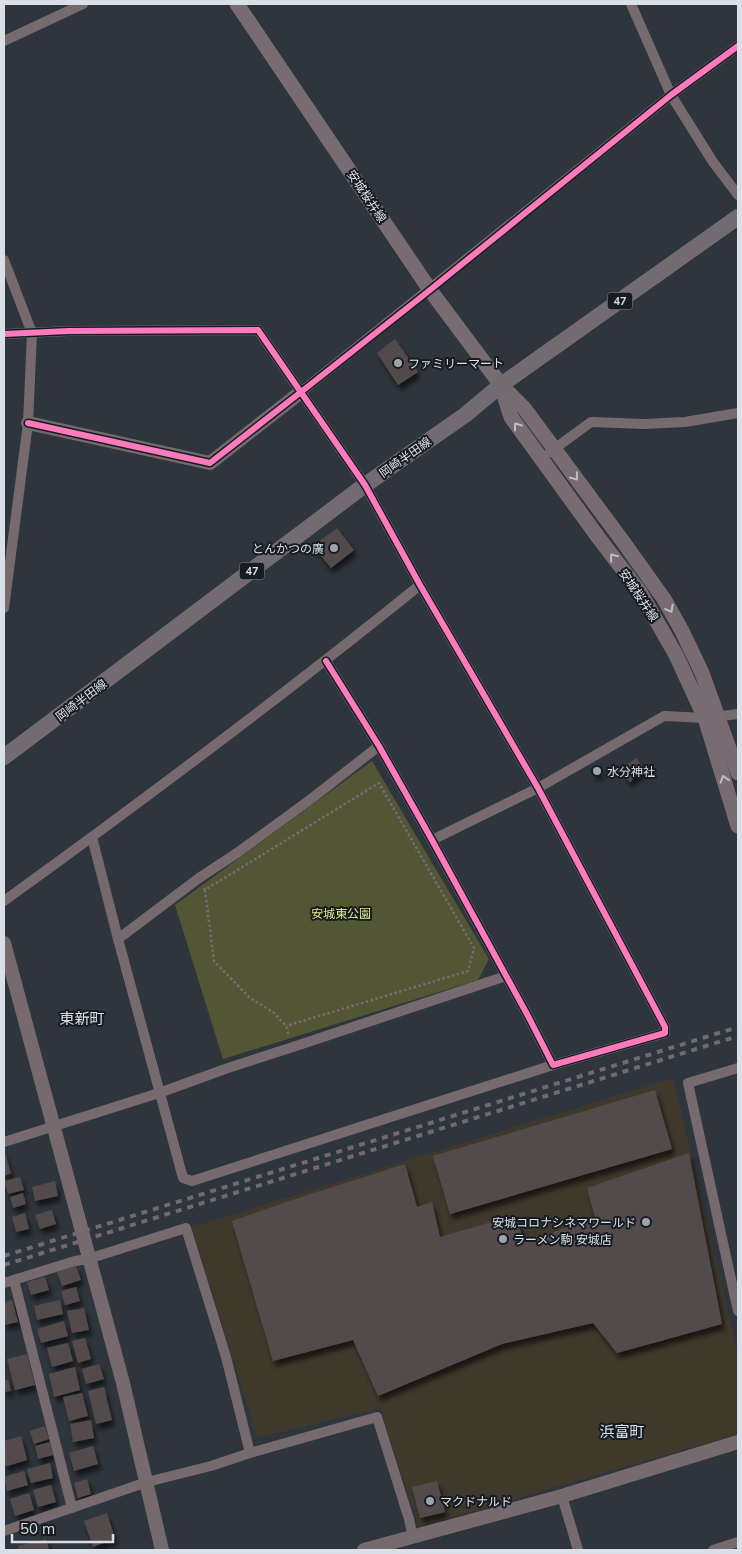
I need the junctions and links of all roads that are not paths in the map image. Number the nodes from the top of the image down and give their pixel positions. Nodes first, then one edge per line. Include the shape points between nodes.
1 (83, 4) edge
2 (237, 4) edge
3 (631, 4) edge
4 (4, 41) edge
5 (738, 46) edge
6 (670, 95) junction
7 (738, 195) edge
8 (738, 217) edge
9 (4, 260) edge
10 (430, 290) junction
11 (32, 333) junction
12 (4, 334) edge
13 (501, 385) junction
14 (301, 392) junction
15 (738, 413) edge
16 (28, 423) junction
17 (554, 449) junction
18 (541, 459) junction
19 (365, 486) junction
20 (420, 585) junction
21 (4, 608) edge
22 (326, 661) junction
23 (738, 714) edge
24 (712, 717) junction
25 (379, 746) junction
26 (4, 757) edge
27 (738, 773) edge
28 (538, 788) junction
29 (738, 826) edge
30 (92, 837) junction
31 (432, 840) junction
32 (4, 901) edge
33 (118, 939) junction
34 (4, 943) edge
35 (506, 976) junction
36 (553, 1065) junction
37 (738, 1068) edge
38 (159, 1093) junction
39 (54, 1126) junction
40 (4, 1142) edge
41 (88, 1259) junction
42 (9, 1281) edge
43 (738, 1311) edge
44 (738, 1442) edge
45 (250, 1453) junction
46 (146, 1482) junction
47 (562, 1496) junction
48 (72, 1508) junction
49 (4, 1529) edge
50 (413, 1537) junction
51 (738, 1542) edge
52 (162, 1550) edge
53 (364, 1550) edge
54 (578, 1550) edge
55 (713, 1550) edge

1 - 4 street
2 - 10 main road, 安城桜井線
3 - 6 street
5 - 6 street
6 - 7 street
6 - 10 street
8 - 13 main road, 岡崎半田線 / 47
9 - 11 street
10 - 13 main road, 安城桜井線
10 - 14 street
11 - 12 street
11 - 14 street via 258,330
11 - 16 street
13 - 17 main road, 安城桜井線 via 524,408
18 -> 13 main road, 安城桜井線 via 511,418
13 - 19 main road, 岡崎半田線 / 47 via 465,415
14 - 16 street via 210,462
14 - 19 street
15 - 17 street via 685,422 591,422
16 - 21 street
17 - 18 street
17 -> 24 main road, 安城桜井線 via 664,599 702,673
24 -> 18 main road, 安城桜井線 via 640,592
19 - 20 street
19 - 26 main road, 岡崎半田線 / 47
20 - 22 street
20 - 28 street
22 - 25 street
22 - 30 street
23 - 24 street
24 - 27 main road, 安城桜井線
24 - 28 street via 664,716
29 -> 24 main road, 安城桜井線
25 - 31 street
25 - 33 street
28 - 31 street
28 - 36 street via 665,1027 665,1033
30 - 32 street
30 - 33 street
31 - 35 street
33 - 38 street
34 - 39 street
35 - 36 street
35 - 38 street
36 - 38 street via 192,1181 183,1178
37 - 43 street via 688,1083
38 - 39 street
39 - 40 street
39 - 41 street
41 - 42 street
41 - 45 street via 186,1228 226,1357
41 - 46 street via 123,1383
42 - 48 street
44 - 47 street
45 - 46 street
45 - 50 street via 377,1417
46 - 48 street
46 - 52 street
47 - 50 street
47 - 54 street
48 - 49 street
50 - 53 street
51 - 55 street

